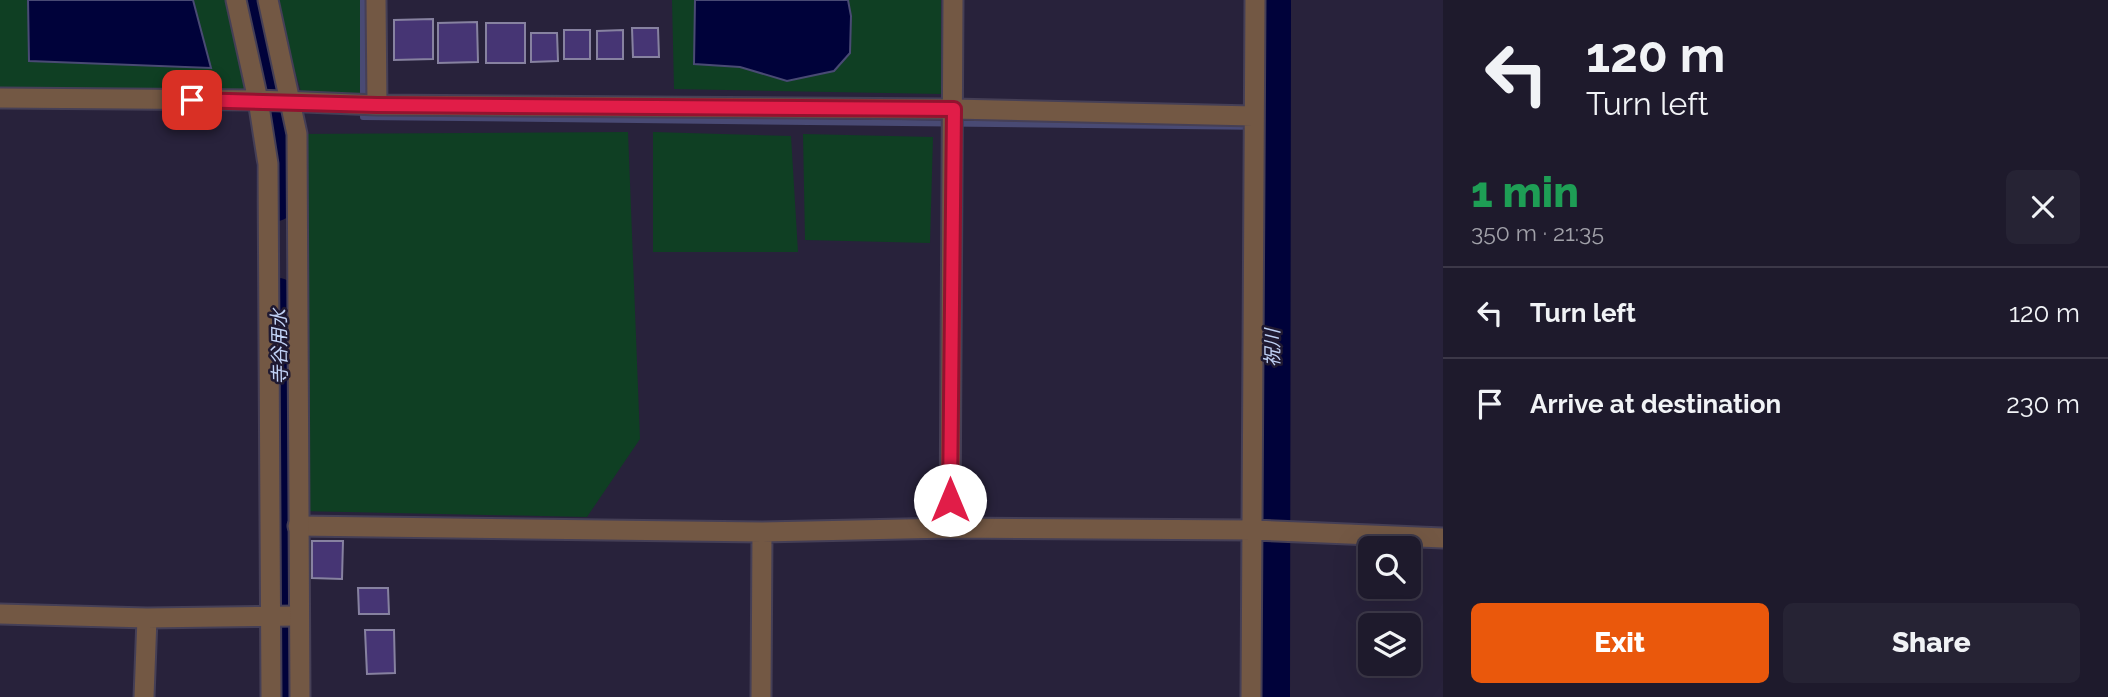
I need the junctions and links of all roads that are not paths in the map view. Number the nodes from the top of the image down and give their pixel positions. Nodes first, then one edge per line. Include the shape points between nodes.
1 (236, 0) edge
2 (268, 0) edge
3 (376, 0) edge
4 (953, 0) edge
5 (1255, 0) edge
6 (0, 97) edge
7 (273, 101) junction
8 (370, 105) junction
9 (954, 109) junction
10 (1253, 116) junction
11 (299, 526) junction
12 (950, 527) junction
13 (1254, 530) junction
14 (762, 531) junction
15 (1443, 538) edge
16 (0, 614) edge
17 (298, 616) junction
18 (271, 617) junction
19 (147, 618) junction
20 (144, 697) edge
21 (271, 697) edge
22 (300, 697) edge
23 (761, 697) edge
24 (1251, 697) edge

1 - 7 street
2 - 7 street
3 - 8 street
4 - 9 street
5 - 10 street
6 - 7 street
7 - 8 street
7 - 11 street via 297,134
7 - 18 street via 268,164
8 - 9 street
9 - 10 street
9 - 12 street
10 - 13 street
11 - 14 street
11 - 17 street
12 - 13 street
12 - 14 street
13 - 15 street
13 - 24 street
14 - 23 street
16 - 19 street
17 - 18 street
17 - 22 street
18 - 19 street
18 - 21 street
19 - 20 street

